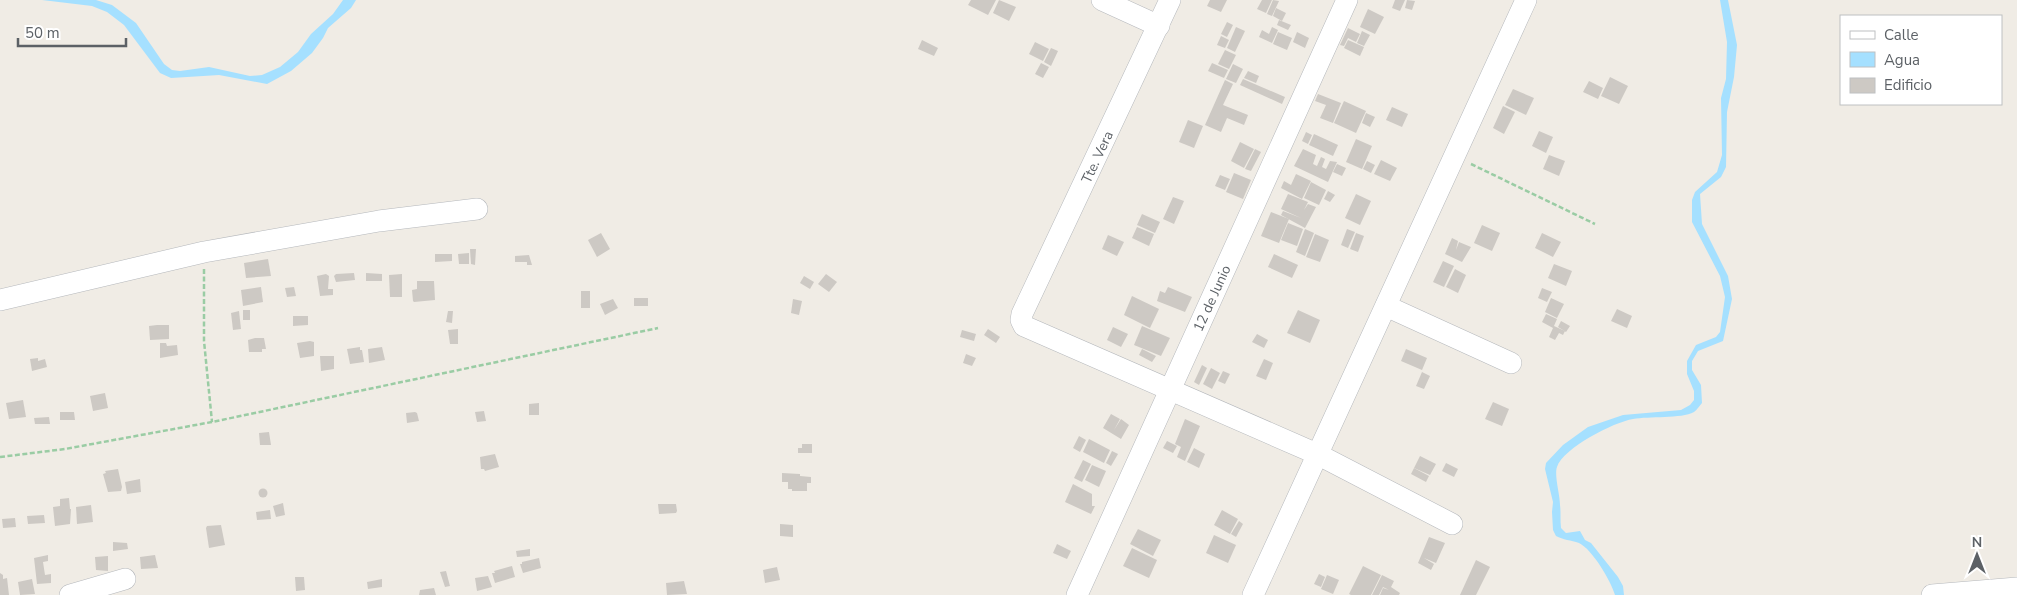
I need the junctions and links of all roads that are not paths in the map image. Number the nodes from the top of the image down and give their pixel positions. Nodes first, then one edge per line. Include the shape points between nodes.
1 (1102, 0) edge
2 (1170, 0) edge
3 (1347, 0) edge
4 (1520, 2) edge
5 (1159, 26) junction
6 (477, 209) dead end
7 (0, 300) edge
8 (1386, 306) junction
9 (1511, 363) dead end
10 (1172, 390) junction
11 (1317, 454) junction
12 (1452, 524) dead end
13 (125, 579) dead end
14 (2017, 588) edge
15 (70, 595) edge
16 (1077, 595) edge
17 (1253, 595) edge
18 (1932, 595) edge

1 - 5 street
2 - 5 street, Tte. Vera
3 - 10 street, 12 de Junio
4 - 8 street via 1455,156
5 - 10 street, Tte. Vera via 1021,320 1024,326
6 - 7 street via 379,221 204,252
8 - 9 street
8 - 11 street
10 - 11 street
10 - 16 street, 12 de Junio
11 - 12 street
11 - 17 street
13 - 15 street
14 - 18 street

